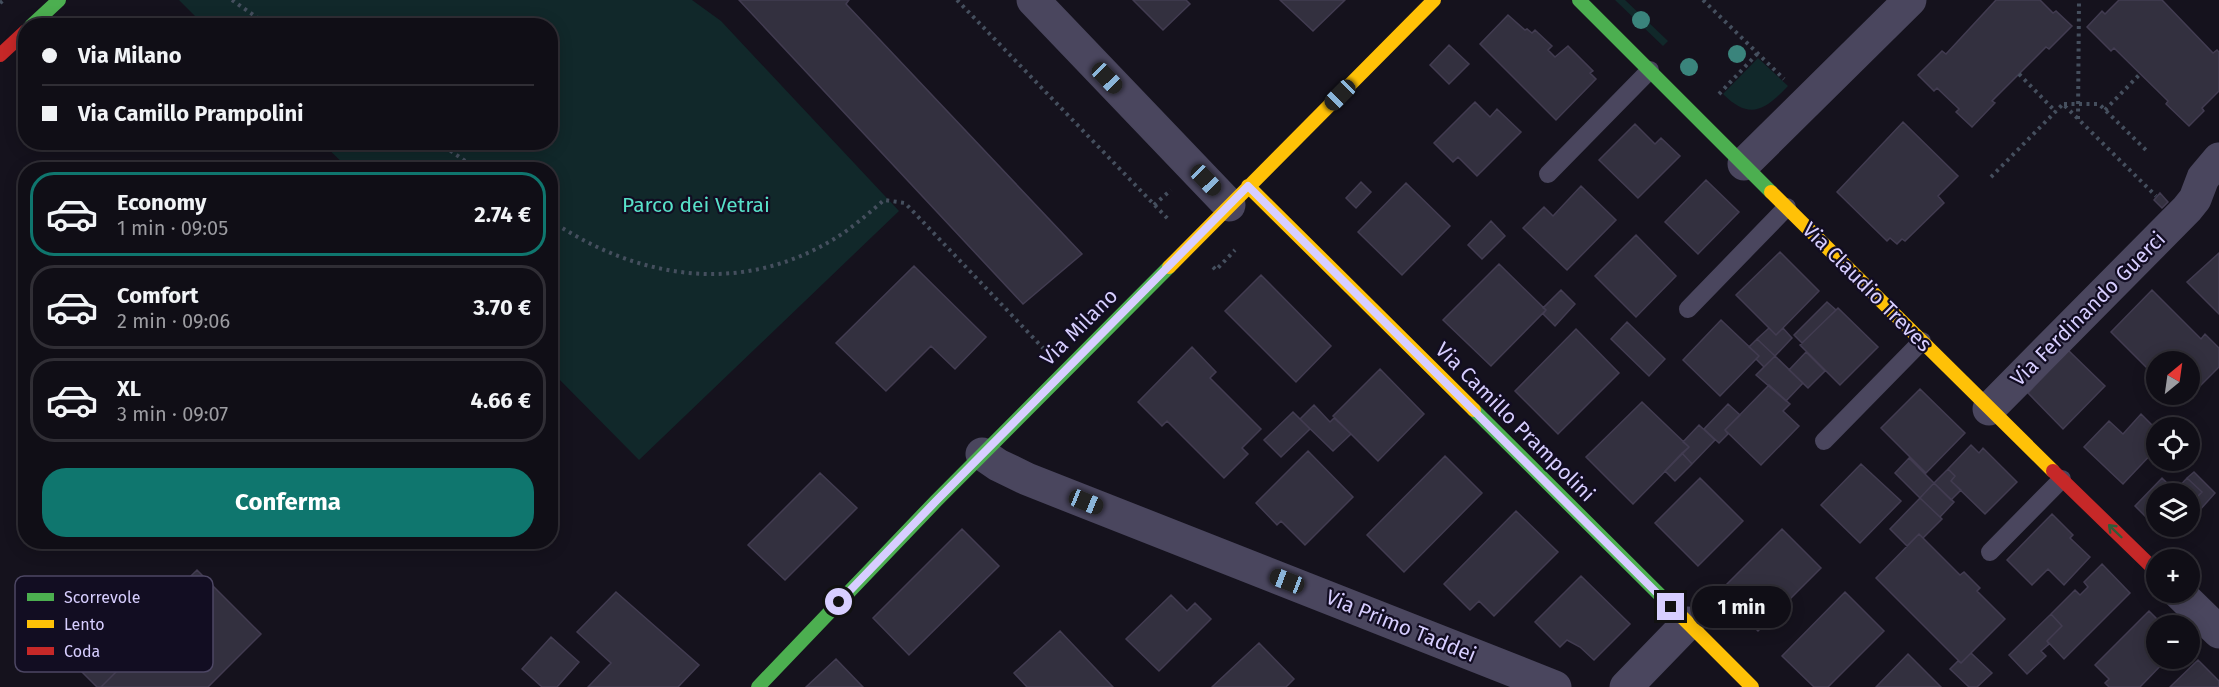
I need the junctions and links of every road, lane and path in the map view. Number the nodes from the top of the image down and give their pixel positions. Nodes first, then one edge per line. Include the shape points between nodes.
1 (4, 0) edge
2 (59, 0) edge
3 (232, 0) edge
4 (957, 0) edge
5 (1032, 0) edge
6 (1434, 0) edge
7 (1579, 0) edge
8 (1703, 0) edge
9 (1910, 0) edge
10 (2079, 0) edge
11 (0, 3) edge
12 (40, 18) edge
13 (258, 18) edge
14 (18, 38) edge
15 (0, 55) edge
16 (1650, 70) junction
17 (2019, 74) dead end
18 (2140, 74) dead end
19 (1807, 101) junction
20 (2063, 104) junction
21 (2079, 104) junction
22 (2105, 110) junction
23 (2056, 112) junction
24 (2078, 119) junction
25 (449, 150) edge
26 (2148, 152) dead end
27 (467, 162) edge
28 (1744, 164) junction
29 (2216, 168) edge
30 (1548, 174) dead end
31 (1992, 177) dead end
32 (1239, 196) junction
33 (2157, 196) dead end
34 (1787, 207) junction
35 (558, 225) edge
36 (1191, 244) junction
37 (1238, 248) dead end
38 (1688, 309) dead end
39 (1922, 341) junction
40 (1065, 371) junction
41 (1989, 409) junction
42 (1824, 441) dead end
43 (982, 454) junction
44 (2062, 479) junction
45 (1990, 552) dead end
46 (2146, 561) edge
47 (2189, 603) edge
48 (1688, 623) junction
49 (2219, 632) edge
50 (758, 687) edge
51 (1555, 687) edge
52 (1626, 687) edge
53 (1752, 687) edge

1 - 11 path
2 - 12 street
3 - 13 path
4 - 36 path
5 - 32 street
6 - 32 street, Via Milano
7 - 16 street, Via Claudio Treves
8 - 19 path
9 - 19 street
10 - 21 path
14 - 15 street
16 - 28 street, Via Claudio Treves
16 - 30 lane
17 - 23 path
18 - 22 path
19 - 28 street
20 - 21 path
20 - 23 path
20 - 24 path
21 - 22 path via 2099,104
21 - 24 path
22 - 26 path
23 - 31 path
24 - 33 path
25 - 27 path
28 - 34 street, Via Claudio Treves
29 - 41 street, Via Ferdinando Guerci via 2203,178 2187,209
32 - 36 street, Via Milano
32 - 48 street, Via Camillo Prampolini
34 - 38 lane
34 - 39 street, Via Claudio Treves
35 - 40 path via 606,252 647,267 711,274 794,259 833,239 884,200 906,203
36 - 37 path via 1216,270
36 - 40 street, Via Milano
39 - 41 street, Via Claudio Treves
39 - 42 lane
40 - 43 street, Via Milano
41 - 44 street, Via Claudio Treves
43 - 50 street, Via Milano
43 - 51 street, Via Primo Taddei via 1027,479
44 - 45 lane
46 -> 44 street, Via Claudio Treves
47 - 49 street
48 - 52 street
48 - 53 street, Via Camillo Prampolini

